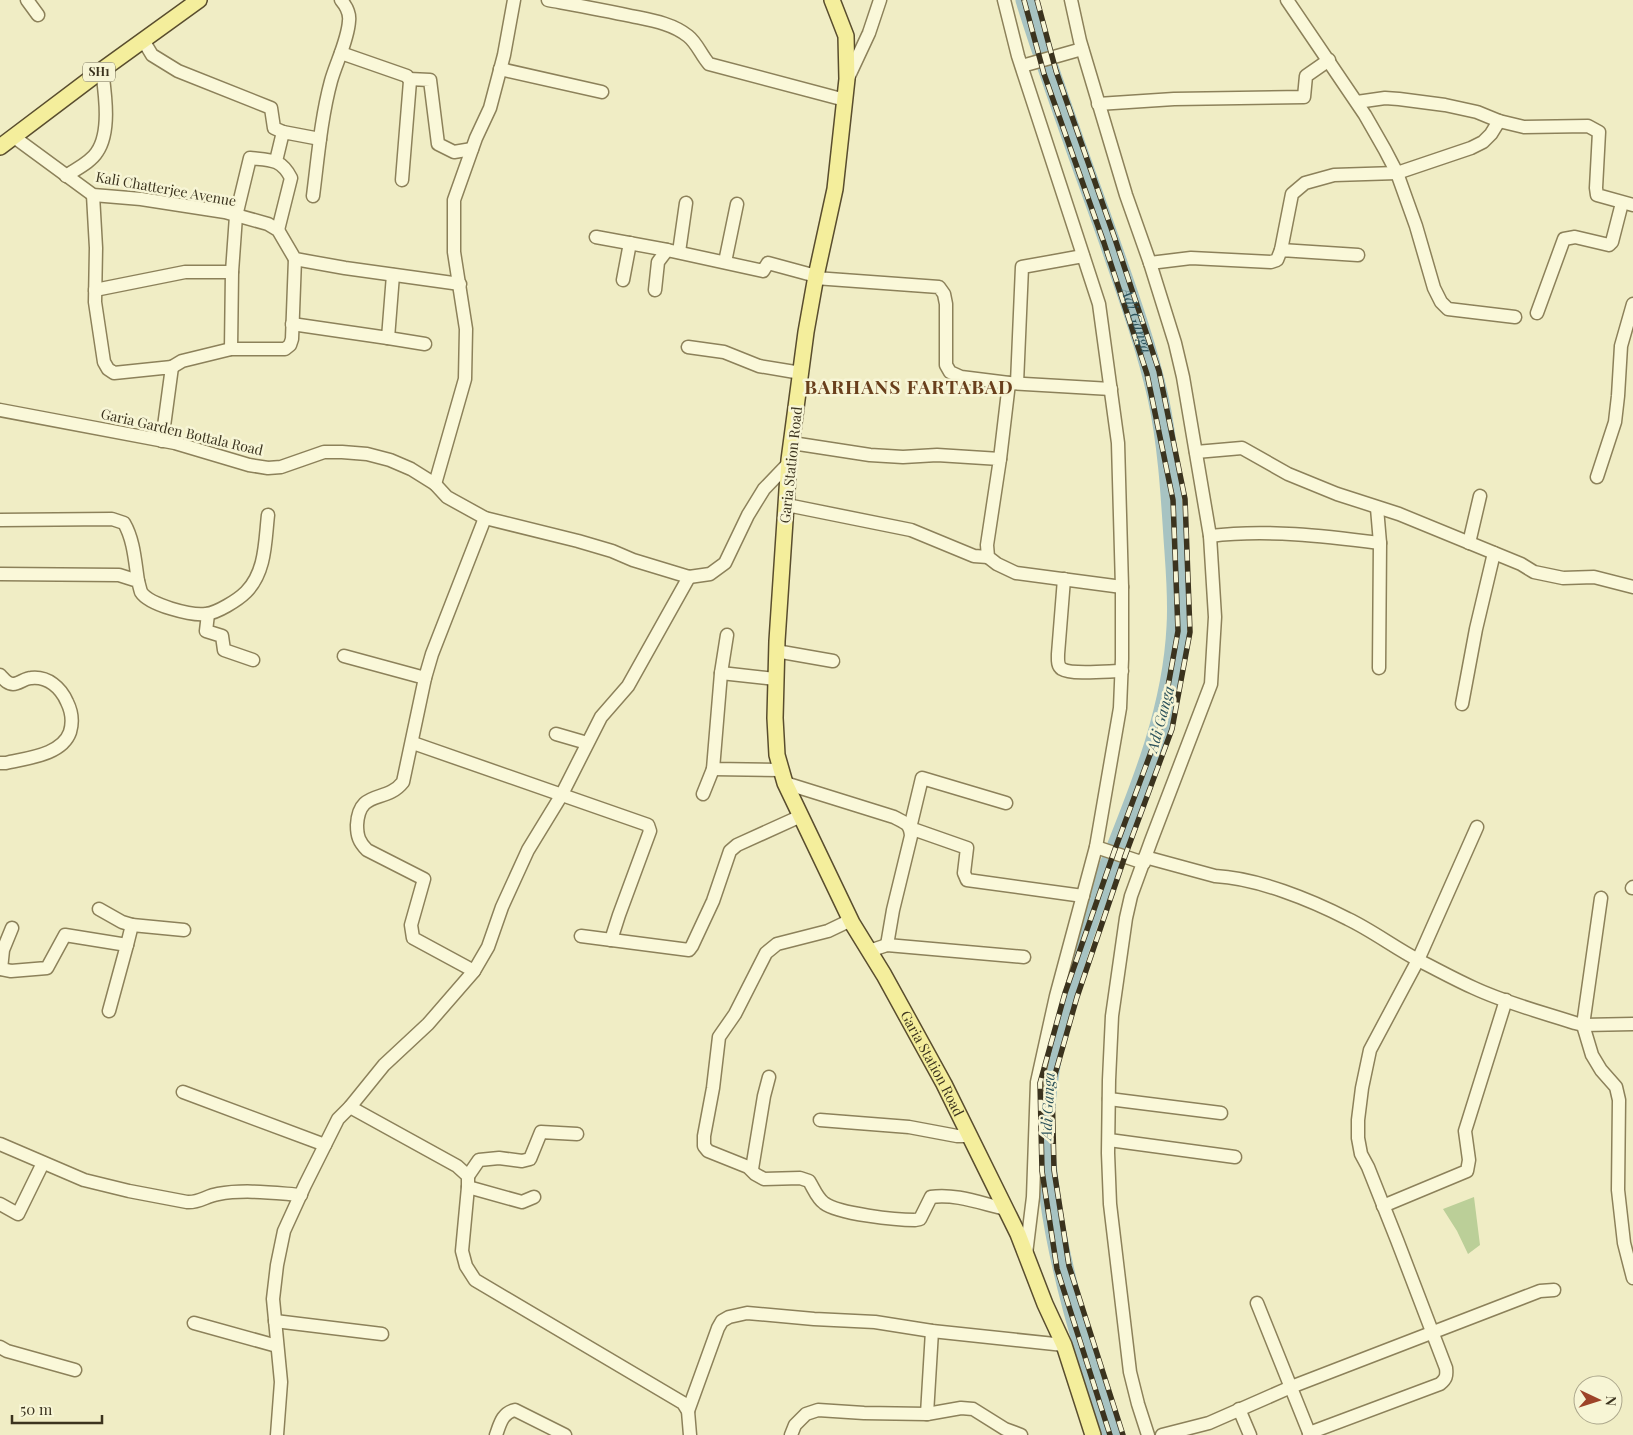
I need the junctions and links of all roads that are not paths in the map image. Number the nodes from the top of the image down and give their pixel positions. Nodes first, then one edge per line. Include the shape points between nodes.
1 (27, 0) edge
2 (199, 0) edge
3 (341, 0) edge
4 (514, 0) edge
5 (548, 0) edge
6 (832, 0) edge
7 (880, 0) edge
8 (1004, 0) edge
9 (1071, 0) edge
10 (1286, 0) edge
11 (38, 15) dead end
12 (143, 40) junction
13 (1082, 48) junction
14 (341, 53) junction
15 (1329, 60) junction
16 (1022, 66) junction
17 (500, 69) junction
18 (102, 70) junction
19 (408, 79) junction
20 (847, 79) junction
21 (602, 92) dead end
22 (846, 100) junction
23 (1357, 102) junction
24 (1098, 104) junction
25 (1499, 121) junction
26 (283, 132) junction
27 (14, 137) junction
28 (320, 139) junction
29 (0, 147) edge
30 (472, 149) junction
31 (276, 161) junction
32 (1397, 173) junction
33 (66, 176) junction
34 (402, 180) dead end
35 (93, 195) junction
36 (313, 196) dead end
37 (686, 203) dead end
38 (737, 204) dead end
39 (1628, 204) edge
40 (236, 216) junction
41 (278, 230) junction
42 (596, 237) dead end
43 (630, 243) junction
44 (1281, 250) junction
45 (673, 251) junction
46 (1358, 255) dead end
47 (1083, 256) junction
48 (294, 259) junction
49 (725, 262) junction
50 (1150, 263) junction
51 (232, 272) junction
52 (393, 275) junction
53 (816, 277) junction
54 (623, 280) dead end
55 (460, 284) junction
56 (95, 290) junction
57 (655, 290) dead end
58 (1633, 304) edge
59 (1537, 312) dead end
60 (1515, 317) dead end
61 (292, 324) junction
62 (388, 338) junction
63 (425, 344) dead end
64 (688, 347) dead end
65 (231, 349) junction
66 (172, 367) junction
67 (800, 373) junction
68 (1013, 383) junction
69 (1111, 389) junction
70 (0, 410) edge
71 (162, 441) junction
72 (792, 444) junction
73 (1196, 452) junction
74 (1000, 459) junction
75 (789, 463) junction
76 (1597, 478) dead end
77 (435, 484) junction
78 (1480, 496) dead end
79 (787, 505) junction
80 (1377, 508) junction
81 (268, 516) dead end
82 (485, 518) junction
83 (0, 520) edge
84 (1210, 536) junction
85 (1380, 543) junction
86 (1469, 543) junction
87 (1494, 553) junction
88 (988, 557) junction
89 (0, 574) edge
90 (689, 577) junction
91 (1064, 579) junction
92 (138, 581) junction
93 (1122, 587) junction
94 (1633, 587) edge
95 (208, 614) junction
96 (727, 635) dead end
97 (776, 651) junction
98 (344, 656) dead end
99 (253, 660) dead end
100 (833, 661) dead end
101 (1379, 668) dead end
102 (1122, 671) junction
103 (721, 673) junction
104 (0, 675) edge
105 (425, 678) junction
106 (775, 679) junction
107 (1462, 704) dead end
108 (556, 734) dead end
109 (413, 743) junction
110 (588, 743) junction
111 (0, 763) edge
112 (713, 769) junction
113 (783, 777) junction
114 (703, 794) dead end
115 (561, 796) junction
116 (1006, 803) dead end
117 (801, 816) junction
118 (1477, 827) dead end
119 (910, 828) junction
120 (1096, 847) junction
121 (1145, 860) junction
122 (1083, 896) junction
123 (1601, 898) dead end
124 (100, 909) dead end
125 (851, 920) junction
126 (132, 925) junction
127 (12, 928) dead end
128 (184, 930) dead end
129 (581, 936) dead end
130 (611, 940) junction
131 (127, 945) junction
132 (887, 945) junction
133 (869, 951) junction
134 (1024, 957) dead end
135 (1418, 960) junction
136 (0, 969) edge
137 (474, 971) junction
138 (1506, 1000) junction
139 (109, 1010) dead end
140 (1633, 1024) edge
141 (1584, 1025) junction
142 (769, 1077) dead end
143 (183, 1092) dead end
144 (1109, 1099) junction
145 (350, 1107) junction
146 (1221, 1113) dead end
147 (820, 1120) dead end
148 (577, 1134) dead end
149 (969, 1136) junction
150 (1108, 1140) junction
151 (0, 1144) edge
152 (325, 1145) junction
153 (1620, 1145) junction
154 (1633, 1148) edge
155 (1235, 1157) dead end
156 (43, 1163) junction
157 (752, 1169) junction
158 (468, 1182) junction
159 (301, 1195) junction
160 (534, 1197) dead end
161 (0, 1204) edge
162 (1383, 1206) junction
163 (1006, 1209) junction
164 (1026, 1256) junction
165 (1633, 1278) edge
166 (1554, 1290) dead end
167 (1257, 1302) dead end
168 (275, 1321) junction
169 (194, 1323) dead end
170 (932, 1331) junction
171 (1431, 1332) junction
172 (382, 1334) dead end
173 (1064, 1344) junction
174 (277, 1346) junction
175 (0, 1348) edge
176 (75, 1370) dead end
177 (1291, 1387) junction
178 (1239, 1409) junction
179 (688, 1411) junction
180 (928, 1414) junction
181 (1310, 1434) edge
182 (278, 1435) edge
183 (496, 1435) edge
184 (565, 1435) edge
185 (690, 1435) edge
186 (791, 1435) edge
187 (1021, 1435) edge
188 (1093, 1435) edge
189 (1148, 1435) edge
190 (1162, 1435) edge
191 (1250, 1435) edge

1 - 11 street
2 - 12 main road, SH1
3 - 14 street via 350,20
4 - 17 street
5 - 22 street via 667,25 694,41 709,64
6 - 20 main road, Garia Station Road via 846,36
7 - 20 street via 869,33
8 - 16 street
9 - 13 street
10 - 15 street
12 - 18 main road, SH1
12 - 26 street via 152,55 178,71 271,108 274,128
13 - 16 street
13 - 24 street
14 - 19 street
14 - 28 street via 322,119
15 - 23 street
15 - 24 street via 1306,76 1304,97
16 - 47 street
17 - 21 street
17 - 30 street via 490,108
18 - 27 main road, SH1
18 - 33 street via 107,107 98,152
19 - 30 street via 430,80 438,144 454,152
19 - 34 street
20 - 22 main road, Garia Station Road
22 - 53 main road, Garia Station Road via 835,189
23 - 25 street via 1385,98 1446,105
23 - 32 street
24 - 50 street
25 - 32 street via 1483,142
25 - 39 street via 1524,127 1588,126 1596,130 1600,139 1597,195
26 - 28 street
26 - 31 street
27 - 29 main road, SH1
27 - 33 street, Kali Chatterjee Avenue
28 - 36 street
30 - 55 street via 454,200 454,252
31 - 40 street via 250,158
31 - 41 street via 291,178
32 - 44 street via 1334,175 1297,188 1289,204
32 - 60 street via 1441,302 1448,309
33 - 35 street, Kali Chatterjee Avenue
35 - 40 street, Kali Chatterjee Avenue via 141,199
35 - 56 street
37 - 45 street
38 - 49 street
39 - 59 street via 1609,245 1575,237 1564,239
40 - 41 street, Kali Chatterjee Avenue via 268,224
40 - 51 street
41 - 48 street
42 - 43 street
43 - 45 street
43 - 54 street
44 - 46 street
44 - 50 street via 1277,260 1271,262 1191,258
45 - 49 street
45 - 57 street via 658,262
47 - 68 street via 1022,267
47 - 69 street via 1099,304
48 - 52 street
48 - 61 street
49 - 53 street via 762,271 768,263
50 - 73 street via 1175,343
51 - 56 street via 185,272
51 - 65 street
52 - 55 street
52 - 62 street
53 - 67 main road, Garia Station Road
53 - 68 street via 939,287 946,304 946,365 950,372 961,377
55 - 77 street via 466,329 465,379
56 - 66 street via 104,362 108,370 114,373
58 - 76 street via 1621,346 1615,422
61 - 62 street
61 - 65 street via 292,339 285,349
62 - 63 street
64 - 67 street via 724,352 759,366
65 - 66 street via 182,361
66 - 71 street
67 - 72 main road, Garia Station Road
68 - 69 street
68 - 74 street
69 - 93 street via 1118,443
70 - 71 street, Garia Garden Bottala Road
71 - 77 street, Garia Garden Bottala Road via 268,468 281,467 324,452 367,454 411,469
72 - 74 street via 878,456
72 - 75 main road, Garia Station Road
73 - 80 street via 1242,448 1288,474
73 - 84 street
74 - 88 street
75 - 79 main road, Garia Station Road
75 - 90 street via 764,489 725,563 710,574
77 - 82 street, Garia Garden Bottala Road via 447,497
78 - 86 street
79 - 88 street via 911,530 974,556
79 - 97 main road, Garia Station Road
80 - 85 street
80 - 86 street
81 - 95 street via 262,569 246,592
82 - 90 street, Garia Garden Bottala Road via 586,543
82 - 105 street
83 - 92 street via 112,519 124,523
84 - 85 street via 1239,532 1304,534
84 - 121 street via 1216,617 1211,684
85 - 101 street
86 - 87 street
87 - 94 street via 1534,572 1563,578 1594,577
87 - 107 street
88 - 91 street via 1016,573
89 - 92 street via 119,576
90 - 110 street via 628,686 601,717
91 - 93 street
91 - 102 street via 1059,666 1070,672
92 - 95 street via 142,592 151,601 192,614
93 - 102 street
95 - 99 street via 206,631 222,636 224,650
96 - 103 street
97 - 100 street
97 - 106 main road, Garia Station Road
98 - 105 street
102 - 120 street via 1120,708
103 - 106 street
103 - 112 street
104 - 111 street via 14,684 30,678 53,683 64,694 71,710 72,725 64,743 44,754
105 - 109 street
106 - 113 main road, Garia Station Road via 777,755
108 - 110 street
109 - 115 street
109 - 137 street via 403,782 391,792 362,805 357,835 367,850 424,879 411,925 413,938
110 - 115 street
112 - 113 street
112 - 114 street
113 - 117 main road, Garia Station Road
113 - 119 street via 894,817
115 - 130 street via 650,828
115 - 137 street via 528,850 502,907 488,948
116 - 119 street via 922,778
117 - 125 main road, Garia Station Road
117 - 130 street via 730,851 713,901 689,950
118 - 135 street
119 - 122 street via 967,848 964,873 967,880
119 - 132 street via 911,836
120 - 121 street
120 - 122 street
121 - 135 street via 1271,888 1349,919
121 - 144 street via 1126,918 1112,1016
122 - 164 street via 1037,1082 1033,1197
123 - 141 street
124 - 126 street
125 - 133 main road, Garia Station Road
125 - 157 street via 828,931 777,944 766,953 735,1014 719,1037 704,1146 708,1151
126 - 128 street
126 - 131 street
127 - 136 street
129 - 130 street
131 - 136 street via 65,935 47,968
131 - 139 street
132 - 133 street
132 - 134 street
133 - 149 main road, Garia Station Road via 944,1084
135 - 138 street
135 - 162 street via 1370,1050 1362,1088 1358,1138 1361,1154
137 - 145 street via 428,1024 384,1065
138 - 141 street
138 - 162 street via 1465,1131 1468,1171
140 - 141 street
141 - 153 street via 1592,1055 1616,1087
142 - 157 street
143 - 152 street
144 - 146 street
144 - 150 street
145 - 152 street via 338,1119
145 - 158 street via 457,1166
147 - 149 street via 909,1127
148 - 158 street via 541,1132 530,1159 479,1160
149 - 163 main road, Garia Station Road
150 - 155 street
150 - 189 street via 1110,1204 1123,1318 1136,1396
151 - 156 street
152 - 159 street
153 - 154 street
153 - 165 street via 1618,1190 1624,1243
156 - 159 street via 84,1180 194,1203 216,1194 260,1192
156 - 161 street via 18,1214
157 - 163 street via 764,1178 809,1181 830,1207 867,1216 920,1219 931,1197 938,1196
158 - 160 street via 522,1202
158 - 179 street via 462,1251 466,1266 476,1280 683,1403
159 - 168 street via 284,1231 280,1248 273,1299
162 - 171 street
163 - 164 main road, Garia Station Road
164 - 173 main road, Garia Station Road
166 - 171 street via 1540,1291
167 - 177 street
168 - 172 street
168 - 174 street
169 - 174 street
170 - 173 street
170 - 179 street via 875,1322 747,1313 729,1317 718,1328
170 - 180 street
171 - 177 street
171 - 181 street via 1446,1368 1445,1380
173 - 188 main road, Garia Station Road
174 - 182 street via 281,1382
175 - 176 street
177 - 178 street
177 - 181 street
178 - 190 street via 1209,1423
178 - 191 street
179 - 185 street
180 - 186 street via 818,1410 806,1414 795,1425
180 - 187 street via 961,1408 973,1410
183 - 184 street via 502,1419 515,1410

